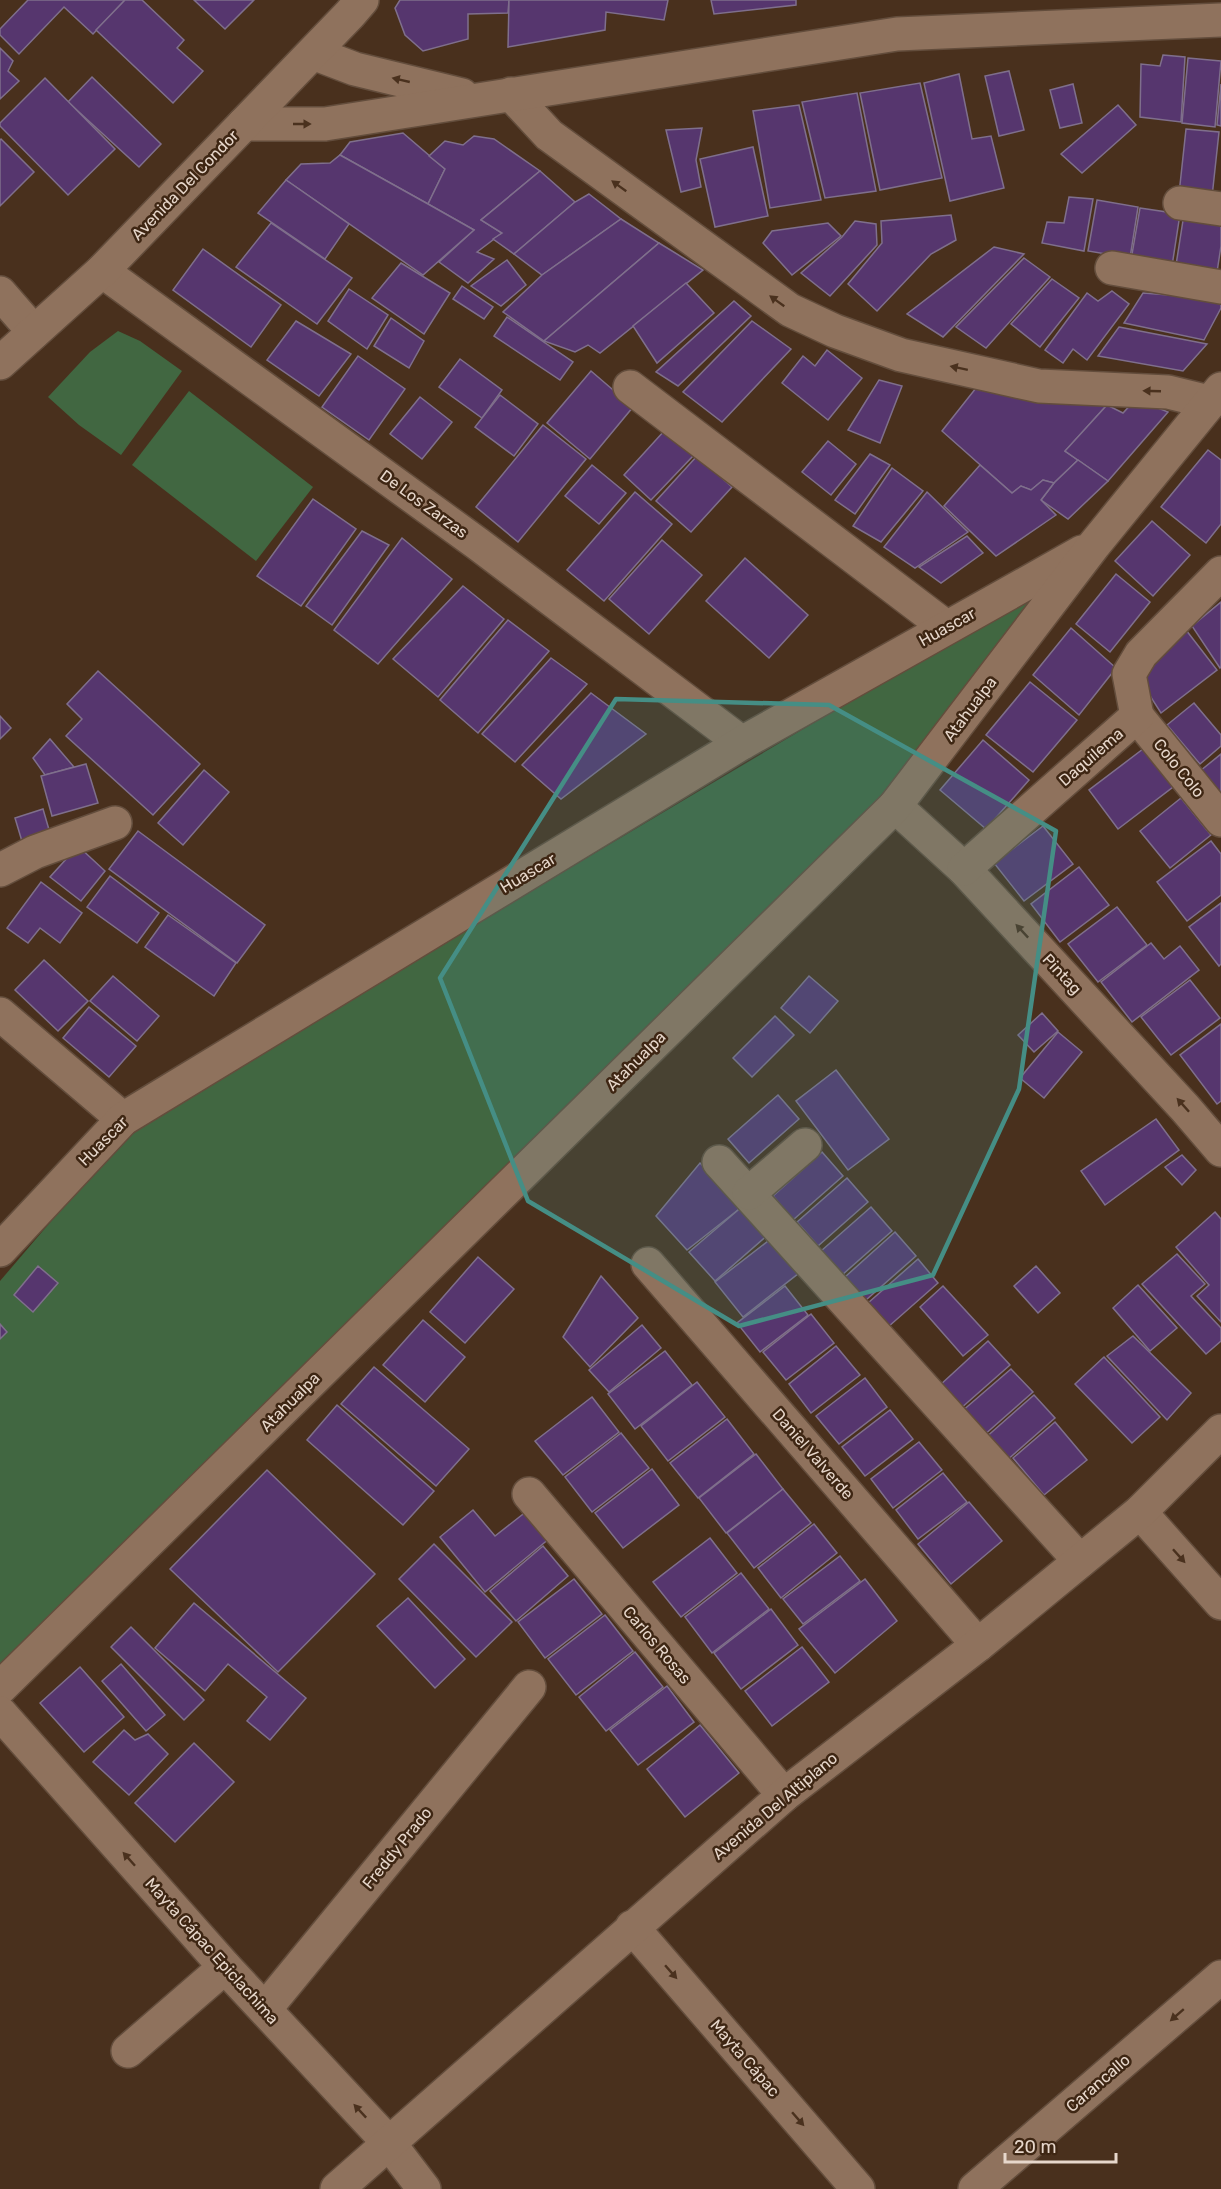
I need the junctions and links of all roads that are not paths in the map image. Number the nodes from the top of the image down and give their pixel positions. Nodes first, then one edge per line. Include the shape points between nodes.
1 (362, 0) edge
2 (1221, 20) edge
3 (313, 53) junction
4 (511, 94) junction
5 (479, 99) junction
6 (244, 124) junction
7 (1180, 203) dead end
8 (1221, 208) edge
9 (1112, 268) dead end
10 (102, 271) junction
11 (1221, 287) edge
12 (0, 293) edge
13 (34, 332) junction
14 (0, 363) edge
15 (630, 387) dead end
16 (1215, 395) edge
17 (1094, 545) junction
18 (1221, 573) edge
19 (946, 627) junction
20 (1137, 716) junction
21 (742, 743) junction
22 (895, 806) junction
23 (1221, 820) edge
24 (115, 823) dead end
25 (964, 869) junction
26 (0, 870) edge
27 (0, 1014) edge
28 (123, 1119) junction
29 (805, 1145) dead end
30 (1221, 1150) edge
31 (719, 1162) dead end
32 (748, 1193) junction
33 (0, 1250) edge
34 (648, 1264) dead end
35 (1221, 1431) edge
36 (529, 1494) dead end
37 (1140, 1512) junction
38 (1080, 1561) junction
39 (1221, 1603) edge
40 (978, 1645) junction
41 (529, 1687) dead end
42 (0, 1688) edge
43 (0, 1713) edge
44 (784, 1795) junction
45 (632, 1927) junction
46 (225, 1967) junction
47 (1221, 1977) edge
48 (265, 2009) junction
49 (128, 2051) dead end
50 (389, 2143) junction
51 (337, 2189) edge
52 (424, 2189) edge
53 (858, 2189) edge
54 (975, 2189) edge

1 - 3 street, Avenida Del Condor
2 - 4 street via 897,34
5 -> 3 street via 356,69
3 - 6 street, Avenida Del Condor
4 - 5 street
16 -> 4 street via 1039,386 901,355 834,332 790,310 558,142
6 -> 5 street via 325,124
6 - 10 street, Avenida Del Condor
7 - 8 street
9 - 11 street
10 - 13 street, Avenida Del Condor
10 - 21 street, De Los Zarzas via 478,544
12 - 13 street
13 - 14 street, Avenida Del Condor
15 - 19 street
16 - 17 street, Atahualpa
17 - 19 street, Huascar
17 - 22 street, Atahualpa
18 - 20 street, Daquilema via 1141,654 1130,674
19 - 21 street, Huascar
20 - 23 street, Colo Colo
20 - 25 street, Daquilema
21 - 28 street, Huascar
22 - 25 street, Pintag
22 - 42 street, Atahualpa
24 - 26 street via 35,852
30 -> 25 street, Pintag
27 - 28 street
28 - 33 street, Huascar
29 - 32 street
31 - 32 street
32 - 38 street
34 - 40 street, Daniel Valverde
35 - 37 street, Avenida Del Altiplano
36 - 44 street, Carlos Rosas
37 - 38 street, Avenida Del Altiplano
37 -> 39 street
38 - 40 street, Avenida Del Altiplano
40 - 44 street, Avenida Del Altiplano
41 - 48 street, Freddy Prado
46 -> 43 street, Mayta Cápac Epiclachima
44 - 45 street, Avenida Del Altiplano
45 - 50 street, Avenida Del Altiplano
45 -> 53 street, Mayta Cápac
46 - 48 street, Mayta Cápac Epiclachima
46 - 49 street
47 -> 54 street, Carancallo
50 -> 48 street, Mayta Cápac Epiclachima
50 - 51 street, Avenida Del Altiplano
50 - 52 street, Mayta Cápac Epiclachima

